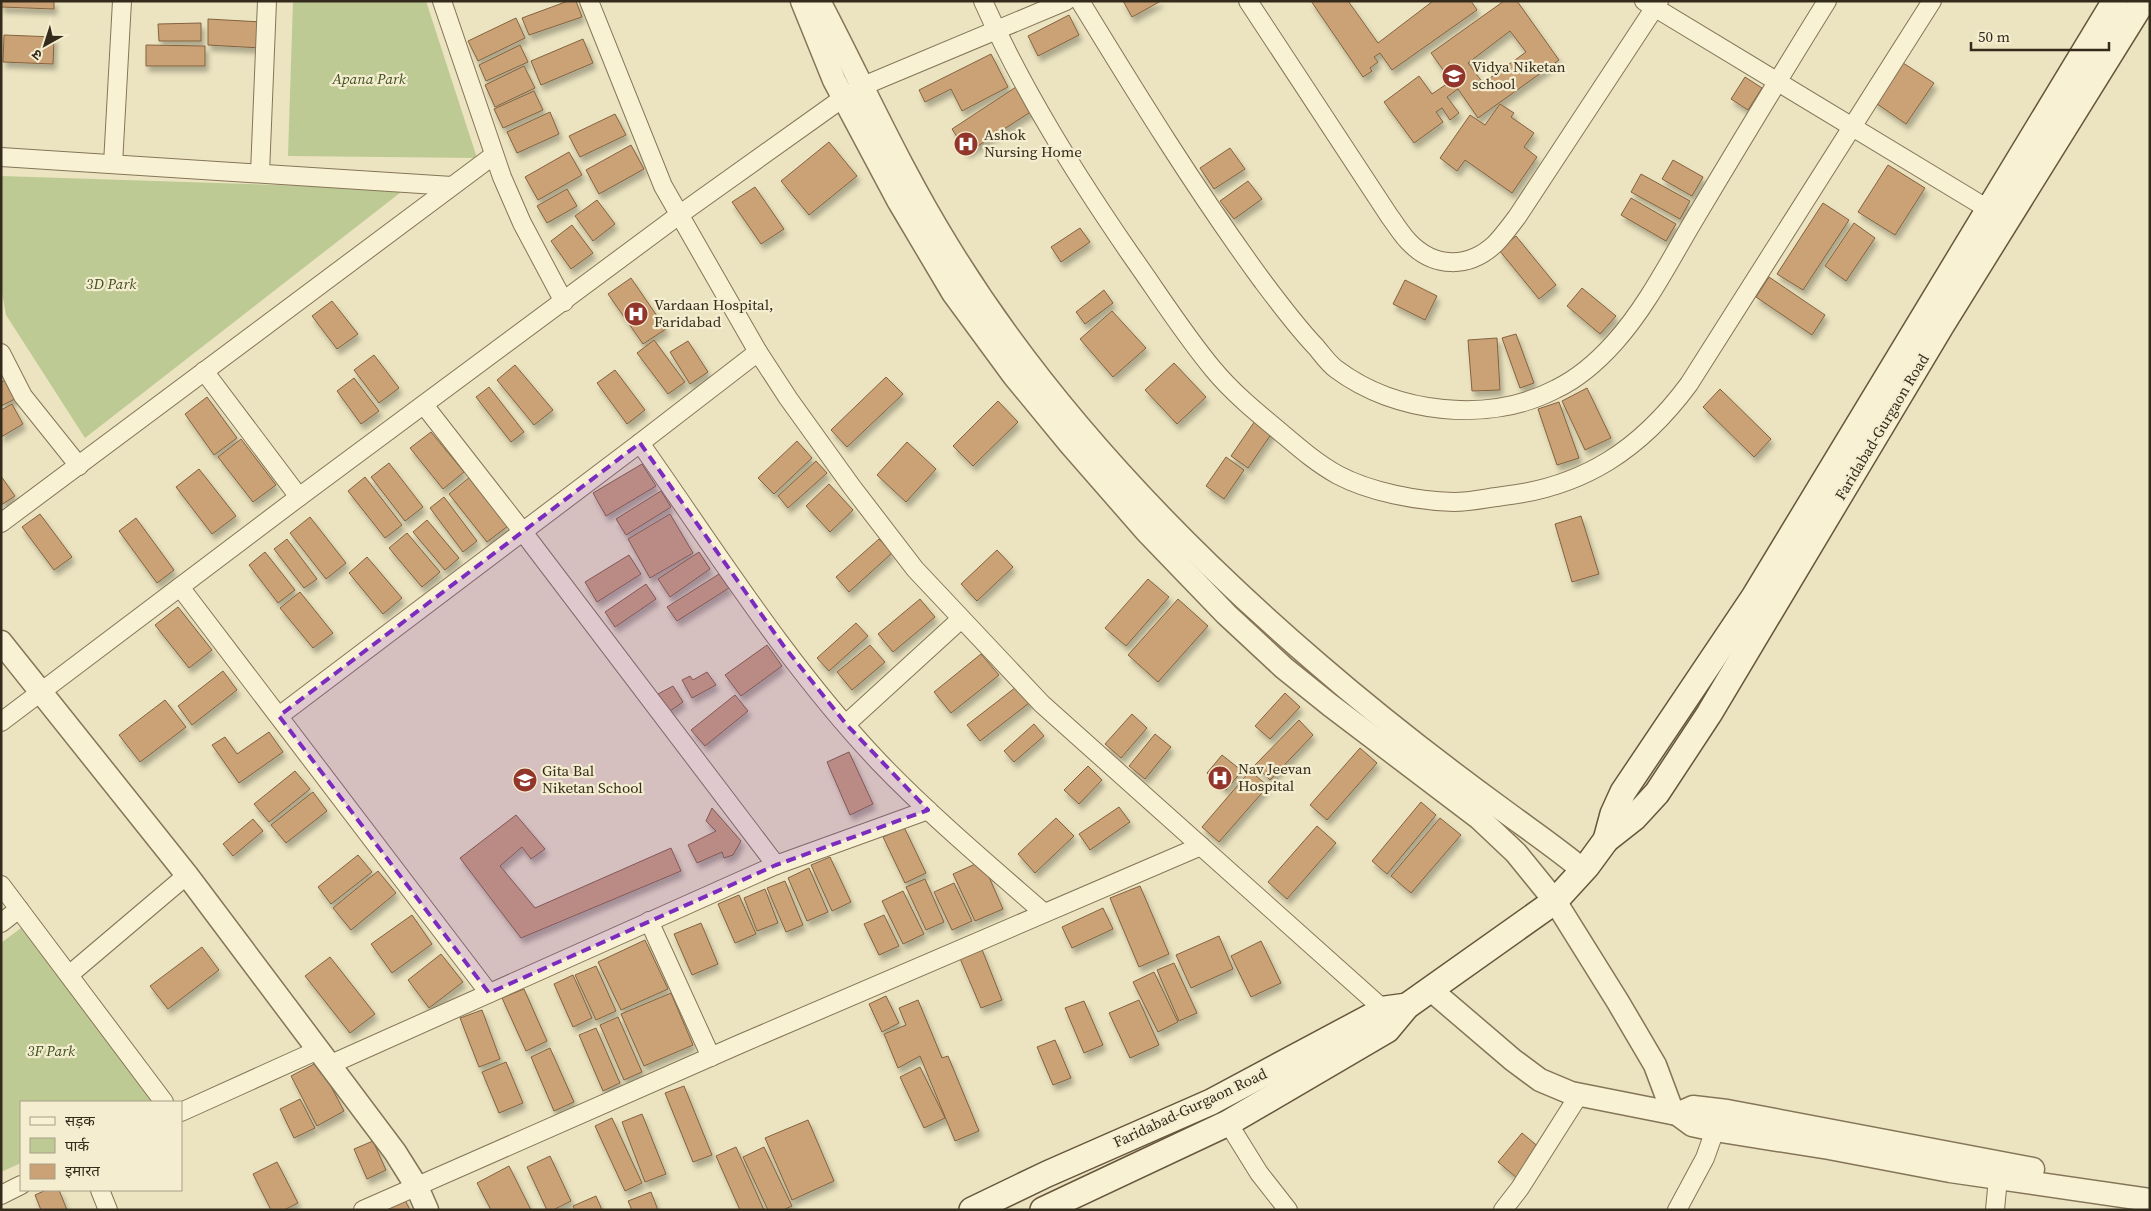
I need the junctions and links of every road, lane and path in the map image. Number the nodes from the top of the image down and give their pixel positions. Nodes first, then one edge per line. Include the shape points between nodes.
1 (122, 1) edge
2 (267, 1) edge
3 (442, 1) edge
4 (589, 1) edge
5 (802, 1) edge
6 (819, 1) edge
7 (983, 1) edge
8 (1066, 1) edge
9 (1080, 1) edge
10 (1248, 1) edge
11 (1827, 1) edge
12 (1932, 1) edge
13 (2115, 1) edge
14 (2143, 1) edge
15 (1653, 4) edge
16 (996, 30) junction
17 (1777, 82) junction
18 (863, 86) junction
19 (843, 98) junction
20 (1853, 127) junction
21 (494, 155) junction
22 (1, 157) edge
23 (113, 164) junction
24 (260, 172) junction
25 (452, 186) junction
26 (1988, 209) junction
27 (680, 215) junction
28 (564, 302) junction
29 (758, 352) junction
30 (1, 353) edge
31 (204, 370) junction
32 (424, 405) junction
33 (640, 443) junction
34 (78, 466) junction
35 (299, 497) junction
36 (1, 523) edge
37 (523, 532) junction
38 (180, 587) junction
39 (961, 619) junction
40 (1, 642) edge
41 (41, 691) junction
42 (279, 716) junction
43 (1, 722) edge
44 (846, 724) junction
45 (928, 810) junction
46 (1606, 840) junction
47 (1201, 846) junction
48 (776, 865) junction
49 (1583, 870) junction
50 (187, 876) junction
51 (1, 886) edge
52 (1555, 901) junction
53 (19, 910) junction
54 (1044, 913) junction
55 (649, 921) junction
56 (1, 923) edge
57 (69, 975) junction
58 (1430, 989) junction
59 (489, 993) junction
60 (1396, 1012) junction
61 (711, 1057) junction
62 (324, 1058) junction
63 (1579, 1095) junction
64 (163, 1101) edge
65 (182, 1112) edge
66 (1675, 1114) junction
67 (1228, 1123) junction
68 (1715, 1130) junction
69 (1998, 1178) junction
70 (2150, 1185) edge
71 (20, 1186) edge
72 (417, 1188) junction
73 (100, 1191) edge
74 (1, 1195) edge
75 (2150, 1200) edge
76 (108, 1210) edge
77 (363, 1210) edge
78 (427, 1210) edge
79 (972, 1210) edge
80 (1043, 1210) edge
81 (1288, 1210) edge
82 (1503, 1210) edge
83 (1677, 1210) edge
84 (1995, 1210) edge

1 - 23 street
2 - 24 street
3 - 21 street
4 - 27 street via 663,186
5 - 19 street
6 - 18 street
7 - 16 street
8 - 16 street
9 - 17 street via 1149,114 1233,241 1294,324 1334,368 1351,378 1392,399 1445,410 1486,410 1536,398 1586,371 1644,304
10 - 15 street via 1409,243 1428,256 1462,263 1495,244 1517,217
11 - 17 street
12 - 20 street
13 - 26 main road, Faridabad-Gurgaon Road
14 - 46 main road, Faridabad-Gurgaon Road via 1961,294 1709,714 1657,793 1634,818
15 - 17 street
16 - 18 street
16 - 20 street via 1055,138 1103,215 1213,369 1296,446 1340,476 1408,497 1456,502 1543,490 1581,477 1636,442 1662,418 1689,384
17 - 20 street
18 - 19 street
18 - 49 street via 893,150 948,247 998,322 1089,438 1205,561 1319,665 1386,721
19 - 27 street
19 - 52 street via 899,202 958,301 1045,414 1146,531 1226,614 1284,668 1506,841
20 - 26 street
21 - 25 street
21 - 28 street via 522,222
22 - 23 street
23 - 24 street
24 - 25 street
25 - 31 street
26 - 46 main road, Faridabad-Gurgaon Road via 1754,597 1622,792
27 - 28 street
27 - 29 street
28 - 32 street
29 - 33 street
29 - 39 street via 852,487 915,569
30 - 34 street via 23,396
31 - 34 street
31 - 35 street
32 - 35 street
32 - 37 street
33 - 37 street
33 - 44 street via 783,645
34 - 36 street
35 - 38 street
37 - 42 street
37 - 48 street
38 - 41 street
38 - 42 street
39 - 44 street
39 - 47 street via 1042,704
40 - 41 street
41 - 43 street
41 - 50 street
42 - 59 street
44 - 45 street
45 - 48 street
45 - 54 street
46 - 49 main road, Faridabad-Gurgaon Road
47 - 54 street
47 - 60 street
48 - 55 street
49 - 52 main road, Faridabad-Gurgaon Road
50 - 57 street
50 - 62 street
51 - 53 street
52 - 58 main road, Faridabad-Gurgaon Road
52 - 66 street via 1645,1047
53 - 56 street
53 - 57 street
54 - 61 street
55 - 59 street
55 - 61 street
57 - 64 street
58 - 60 main road, Faridabad-Gurgaon Road
58 - 63 street via 1540,1080
59 - 62 street
60 - 67 main road, Faridabad-Gurgaon Road via 1387,1030 1373,1040
60 - 79 main road, Faridabad-Gurgaon Road via 1211,1102
61 - 72 street
62 - 65 street
62 - 72 street via 395,1152
63 - 66 street
63 - 82 street
66 - 68 street via 1692,1124
66 - 70 street via 1693,1107 1726,1111 2103,1182
67 - 80 main road, Faridabad-Gurgaon Road
67 - 81 street via 1259,1173
68 - 69 street
68 - 83 street via 1705,1158
69 - 75 street
69 - 84 street
71 - 74 street
72 - 77 street
72 - 78 street
73 - 76 street

